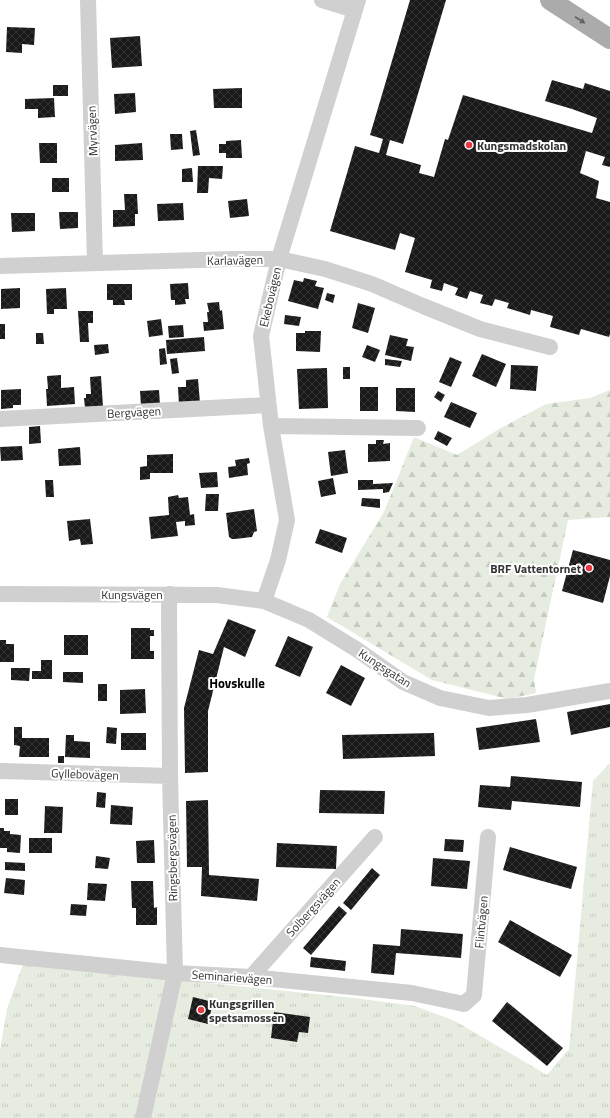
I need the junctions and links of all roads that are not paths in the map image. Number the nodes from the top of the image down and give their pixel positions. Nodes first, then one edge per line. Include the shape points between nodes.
1 (88, 0) edge
2 (322, 0) edge
3 (550, 0) edge
4 (356, 5) edge
5 (610, 39) edge
6 (279, 259) junction
7 (95, 263) junction
8 (0, 266) edge
9 (550, 348) dead end
10 (268, 405) junction
11 (0, 419) edge
12 (271, 426) junction
13 (418, 428) dead end
14 (0, 594) edge
15 (170, 594) junction
16 (264, 601) junction
17 (610, 691) edge
18 (0, 771) edge
19 (170, 776) junction
20 (488, 836) dead end
21 (375, 837) dead end
22 (0, 955) edge
23 (175, 973) junction
24 (251, 977) junction
25 (464, 1004) joint
26 (143, 1118) edge

1 - 7 street, Myrvägen
2 - 4 street
3 -> 5 main road
4 - 6 street, Ekebovägen
6 - 7 street, Karlavägen
6 - 9 street, Karlavägen via 325,269 372,284 480,329
6 - 10 street, Ekebovägen via 261,336
7 - 8 street, Karlavägen
10 - 11 street, Bergvägen
10 - 12 street, Ekebovägen
12 - 13 street
12 - 16 street, Ekebovägen via 287,520 278,560
14 - 15 street, Kungsvägen
15 - 16 street, Kungsvägen via 217,595
15 - 19 street, Ringsbergsvägen
16 - 17 street, Kungsgatan via 309,620 402,682 440,698 489,708 527,705
18 - 19 street, Gyllebovägen
19 - 23 street, Ringsbergsvägen
20 - 25 street, Flintvägen via 474,995
21 - 24 street, Solbergsvägen
22 - 23 street, Seminarievägen
23 - 24 street, Seminarievägen
23 - 26 street, Ringsbergsvägen
24 - 25 street, Seminarievägen via 412,993

